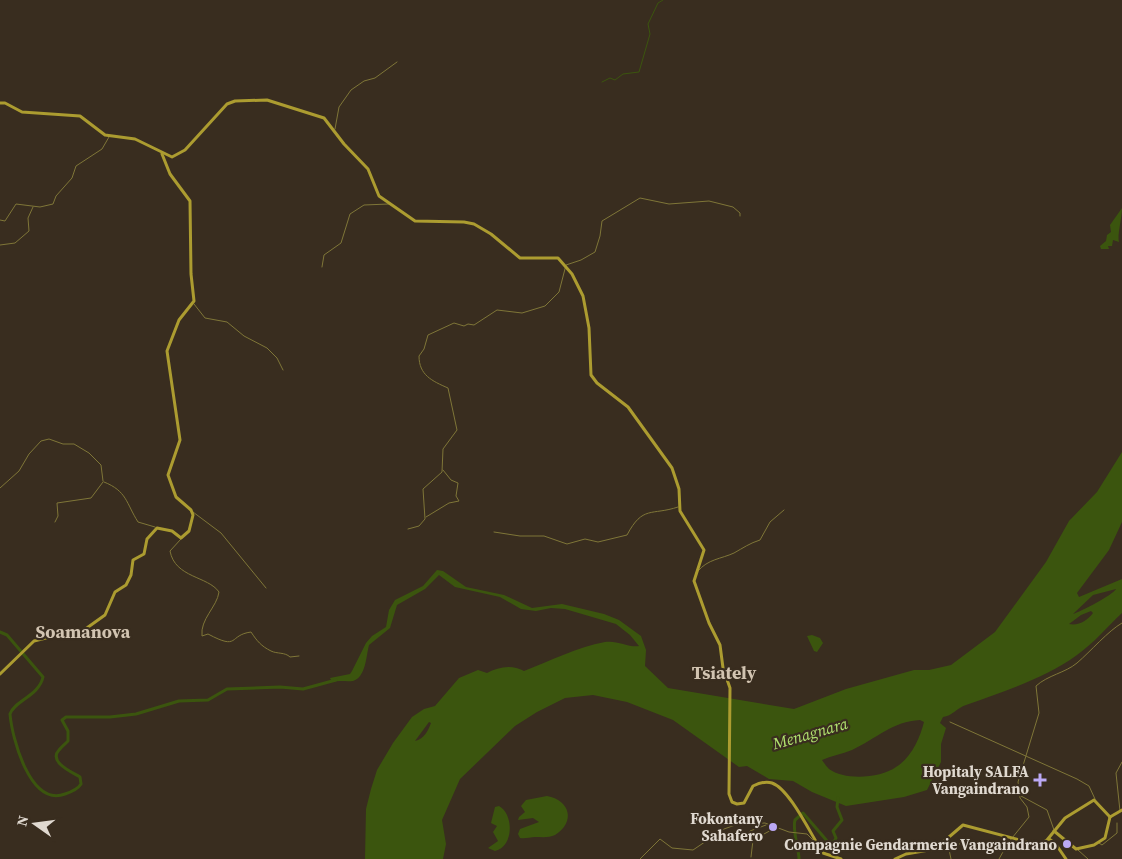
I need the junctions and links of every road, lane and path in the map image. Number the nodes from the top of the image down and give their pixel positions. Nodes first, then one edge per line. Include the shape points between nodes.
1 (397, 62) dead end
2 (0, 103) edge
3 (334, 130) junction
4 (110, 135) junction
5 (162, 154) junction
6 (390, 205) junction
7 (33, 206) junction
8 (740, 216) dead end
9 (0, 220) edge
10 (0, 245) edge
11 (566, 265) junction
12 (322, 267) dead end
13 (194, 304) junction
14 (283, 370) dead end
15 (443, 470) junction
16 (103, 482) junction
17 (0, 488) edge
18 (679, 507) junction
19 (191, 510) junction
20 (784, 510) dead end
21 (425, 518) junction
22 (55, 522) dead end
23 (158, 528) junction
24 (408, 529) dead end
25 (494, 532) dead end
26 (181, 538) junction
27 (694, 581) junction
28 (266, 588) dead end
29 (1122, 623) edge
30 (300, 656) dead end
31 (0, 674) edge
32 (950, 722) dead end
33 (1025, 756) junction
34 (1122, 762) edge
35 (1020, 795) junction
36 (1095, 800) junction
37 (1121, 811) edge
38 (1110, 817) junction
39 (1116, 823) dead end
40 (768, 824) junction
41 (776, 827) junction
42 (1054, 831) junction
43 (747, 835) dead end
44 (1061, 836) junction
45 (1013, 837) junction
46 (946, 838) junction
47 (1049, 839) junction
48 (966, 841) dead end
49 (816, 843) junction
50 (1055, 843) junction
51 (1098, 843) junction
52 (948, 849) junction
53 (1077, 849) junction
54 (931, 851) junction
55 (751, 857) dead end
56 (902, 857) edge
57 (640, 859) edge
58 (841, 859) edge
59 (895, 859) edge
60 (951, 859) edge
61 (999, 859) edge
62 (1065, 859) edge
63 (1088, 859) edge

1 - 3 street via 352,90 339,107
2 - 4 main road via 22,112 80,116 99,132
3 - 5 main road via 324,118 313,113 267,100 235,101 224,106 180,154 172,157
3 - 6 main road via 371,172 379,196
4 - 5 main road via 134,139
4 - 7 street via 102,149 76,166 72,178 53,204
5 - 13 main road via 170,174 190,201
6 - 11 main road via 418,222 474,224 520,258 558,258
6 - 12 street via 367,204 350,214 341,243 324,255
7 - 9 street via 16,204 5,221
7 - 10 street via 28,218 29,231 10,246
8 - 11 street via 733,207 709,201 669,204 640,198 602,220 595,252
11 - 15 street via 559,292 542,308 522,313 497,310 476,324 464,326 454,323 428,335 419,356 421,369 428,378 448,388 456,427 453,437 443,449
11 - 18 main road via 585,305 591,375 628,407 672,468 677,477
13 - 14 street via 205,318 227,322 267,348
13 - 19 main road via 179,320 167,351 180,440 168,475 176,497
15 - 21 street via 423,489
15 - 21 street via 458,483 458,501
16 - 17 street via 102,465 89,453 74,444 49,439 40,441 19,471
16 - 22 street via 91,498 57,502
16 - 23 street via 124,494 138,522
18 - 25 street via 647,512 632,524 627,535 598,542 585,539 567,544 544,536
18 - 27 main road via 704,550
19 - 26 main road via 189,532
19 - 28 street via 221,533
20 - 27 street via 770,522 760,540 706,563
21 - 24 street via 419,526
23 - 26 main road via 172,531
23 - 31 main road via 149,536 144,554 133,560 126,585 115,592 105,615 79,634 34,641
26 - 30 street via 170,551 174,562 219,592 219,598 206,615 202,636 208,634 225,642 235,641 250,632 257,642 272,652 293,658
27 - 49 main road via 720,645 729,683 732,802 741,804 748,799 753,786 772,783 799,812
29 - 33 street via 1077,663 1036,686 1039,712
32 - 33 street
33 - 35 street via 1018,782
33 - 36 street via 1089,786
34 - 37 street via 1116,773
35 - 42 street via 1047,810
35 - 45 street via 1029,817
36 - 38 main road
36 - 42 main road via 1065,818
37 - 38 main road
38 - 51 main road via 1106,836
39 - 51 street via 1117,834 1102,845
40 - 41 street
40 - 43 street
40 - 57 street via 733,824 692,850 672,848 660,839
41 - 49 street via 807,834
41 - 55 street via 753,840
42 - 44 main road
42 - 47 main road
44 - 50 main road
44 - 53 main road
45 - 46 main road via 965,825
45 - 47 main road via 1035,845
45 - 61 street
46 - 52 street
46 - 54 main road
47 - 50 main road
48 - 52 street
49 - 58 main road via 826,855
50 - 62 main road
51 - 53 main road
52 - 54 street
52 - 60 street
53 - 63 street
54 - 56 main road
56 - 59 main road

